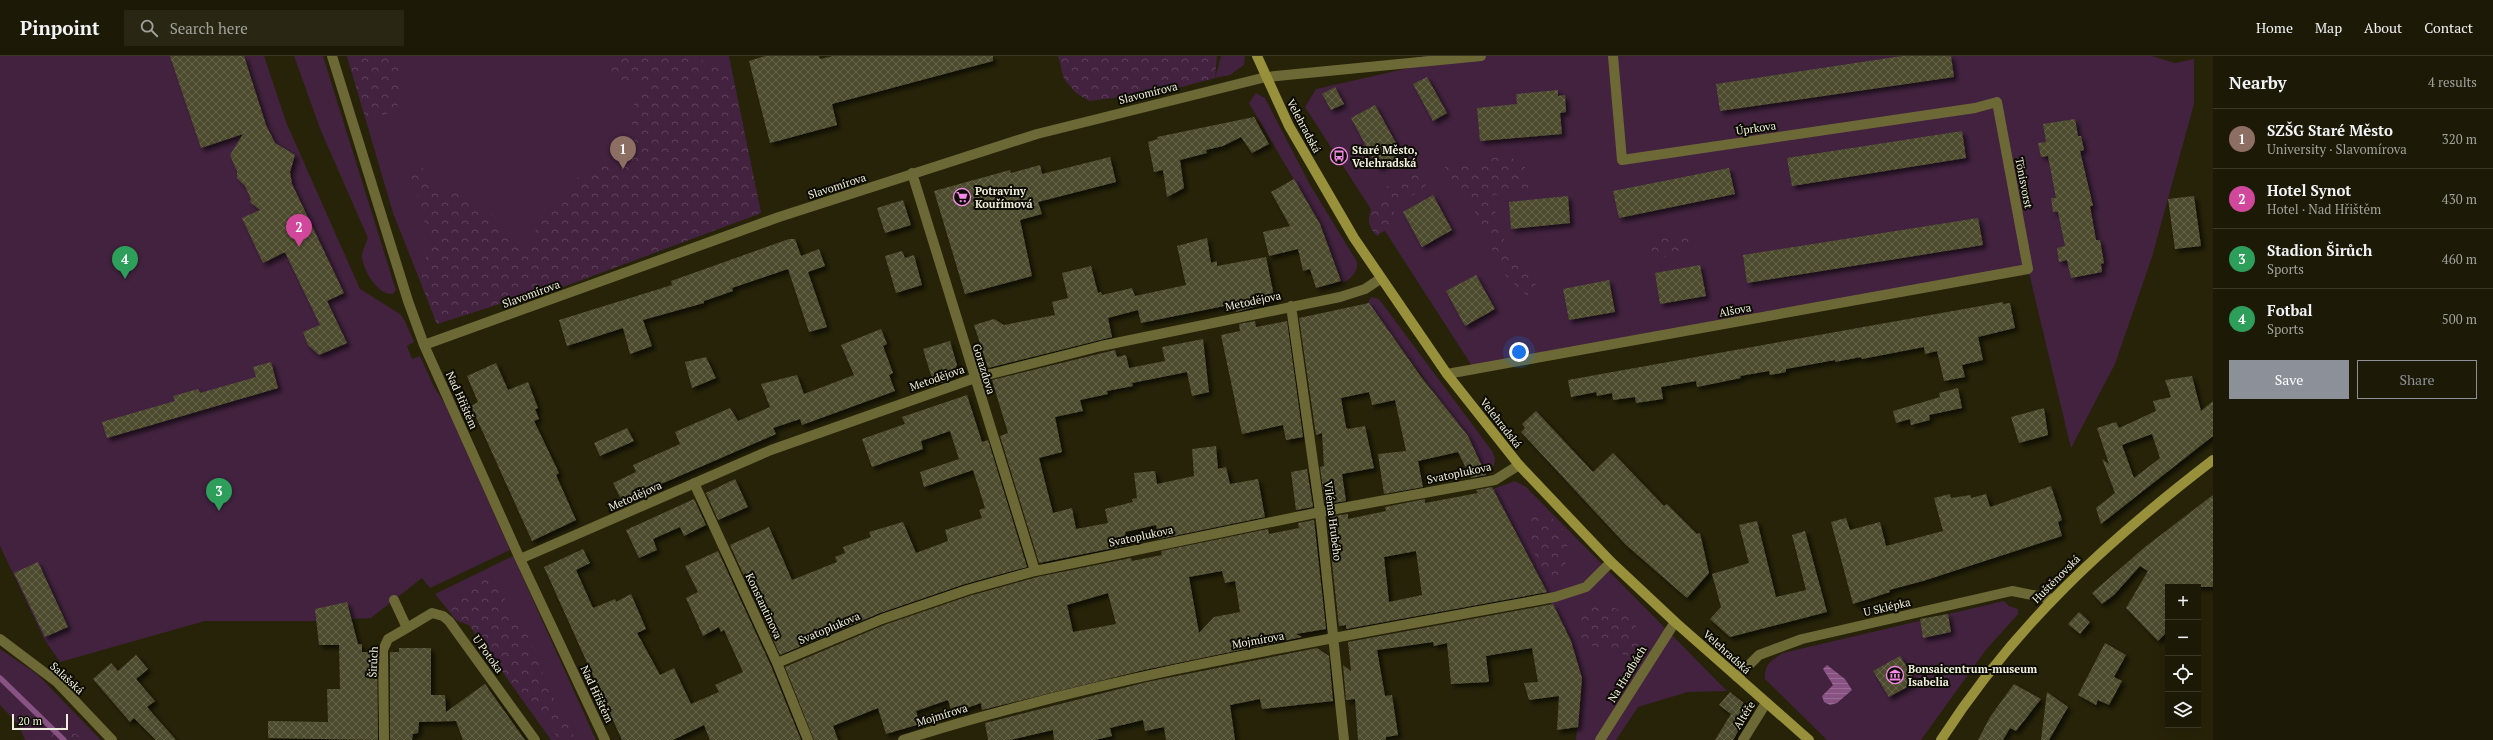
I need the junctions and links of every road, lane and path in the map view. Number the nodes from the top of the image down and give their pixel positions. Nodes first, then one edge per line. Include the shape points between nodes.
1 (332, 56) edge
2 (1257, 56) edge
3 (1481, 56) edge
4 (1613, 56) edge
5 (1266, 77) junction
6 (1997, 102) joint
7 (912, 174) junction
8 (2028, 269) joint
9 (1380, 279) junction
10 (1291, 306) junction
11 (424, 345) junction
12 (1447, 374) junction
13 (974, 378) junction
14 (2213, 460) edge
15 (1518, 464) junction
16 (694, 483) junction
17 (1320, 512) junction
18 (520, 559) junction
19 (1611, 562) junction
20 (1035, 571) junction
21 (2053, 599) junction
22 (394, 600) dead end
23 (1675, 622) junction
24 (407, 628) junction
25 (1335, 638) junction
26 (0, 639) edge
27 (777, 663) junction
28 (1736, 677) junction
29 (1766, 703) junction
30 (112, 740) edge
31 (384, 740) edge
32 (535, 740) edge
33 (605, 740) edge
34 (808, 740) edge
35 (903, 740) edge
36 (1344, 740) edge
37 (1600, 740) edge
38 (1743, 740) edge
39 (1809, 740) edge
40 (1941, 740) edge

1 - 11 street, Nad Hřištěm
2 - 5 street, Velehradská
3 - 5 street
4 - 6 street, Úprkova via 1622,160 1975,108
5 - 7 street, Slavomírova via 1037,134
5 - 9 street, Velehradská via 1289,126
6 - 8 street, Tönisvorst
7 - 11 street, Slavomírova via 771,220
7 - 13 street, Gorazdova
8 - 12 street, Alšova
9 - 10 street, Metodějova via 1365,289 1340,297
9 - 12 street, Velehradská
10 - 13 street, Metodějova via 1101,346
10 - 17 street, Viléma Hrubého
11 - 18 street, Nad Hřištěm
12 - 15 street, Velehradská
13 - 16 street, Metodějova via 771,450
13 - 20 street, Gorazdova
14 - 21 street, Huštěnovská via 2126,529
15 - 17 street, Svatoplukova via 1494,480
15 - 19 street, Velehradská
16 - 18 street, Metodějova
16 - 27 street, Konstantinova
17 - 20 street, Svatoplukova
17 - 25 street, Viléma Hrubého
18 - 33 street, Nad Hřištěm
19 - 23 street, Velehradská
19 - 25 street, Mojmírova via 1594,580 1578,591
20 - 27 street, Svatoplukova via 967,590 882,619
21 - 28 street, U Sklépka via 2012,591 1802,639 1759,655
21 - 40 street, Huštěnovská via 1991,668
22 - 24 street
23 - 28 street, Velehradská
23 - 37 street, Na Hradbách
24 - 31 street, Širůch via 388,639 383,650
24 - 32 street, U Potoka via 432,613 449,621
25 - 35 street, Mojmírova via 1230,657 1063,694
25 - 36 street, Viléma Hrubého
26 - 30 street, Salašská via 57,682
27 - 34 street, Konstantinova
28 - 29 street, Velehradská
29 - 38 street, Altéře via 1758,712
29 - 39 street, Velehradská

